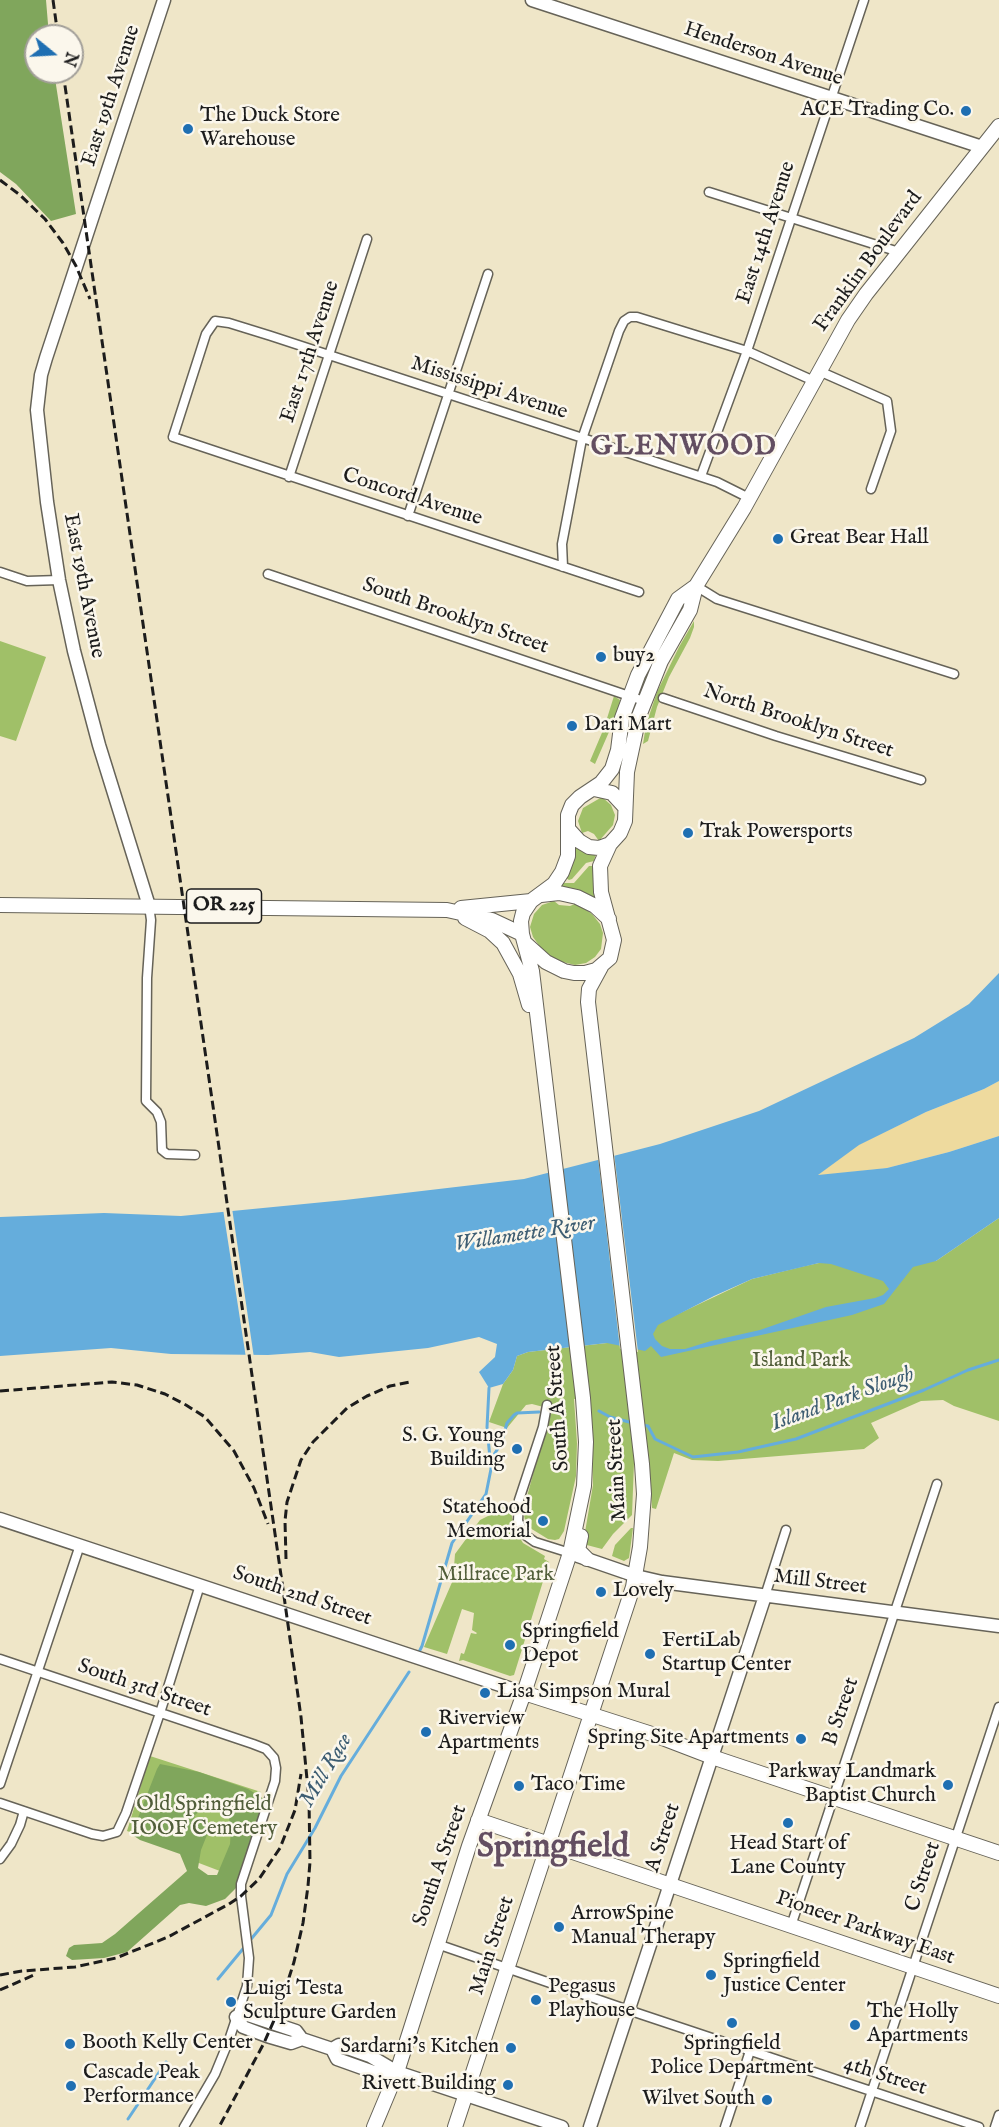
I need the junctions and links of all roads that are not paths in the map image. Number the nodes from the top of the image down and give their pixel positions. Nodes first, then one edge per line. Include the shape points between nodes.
1 (164, 0) edge
2 (532, 0) edge
3 (864, 0) edge
4 (831, 97) junction
5 (999, 126) edge
6 (982, 147) junction
7 (709, 192) dead end
8 (792, 218) junction
9 (367, 239) dead end
10 (899, 252) junction
11 (488, 274) dead end
12 (747, 351) junction
13 (330, 355) junction
14 (816, 376) junction
15 (447, 394) junction
16 (173, 437) joint
17 (582, 439) junction
18 (701, 476) junction
19 (289, 477) junction
20 (871, 489) dead end
21 (749, 498) junction
22 (408, 516) junction
23 (563, 567) junction
24 (0, 572) edge
25 (268, 574) dead end
26 (59, 580) junction
27 (696, 586) junction
28 (639, 592) dead end
29 (954, 674) dead end
30 (629, 696) junction
31 (663, 698) dead end
32 (644, 701) junction
33 (921, 780) dead end
34 (594, 789) junction
35 (624, 806) junction
36 (569, 830) junction
37 (610, 844) junction
38 (536, 898) junction
39 (0, 905) edge
40 (149, 906) junction
41 (447, 910) junction
42 (609, 920) junction
43 (524, 938) junction
44 (601, 967) junction
45 (540, 1047) junction
46 (195, 1155) dead end
47 (547, 1405) dead end
48 (586, 1442) junction
49 (937, 1484) dead end
50 (0, 1519) edge
51 (786, 1530) dead end
52 (80, 1545) junction
53 (570, 1553) junction
54 (587, 1558) junction
55 (636, 1576) junction
56 (200, 1584) junction
57 (765, 1596) junction
58 (895, 1613) junction
59 (999, 1626) edge
60 (0, 1659) edge
61 (37, 1672) junction
62 (524, 1693) junction
63 (999, 1707) edge
64 (160, 1713) junction
65 (591, 1715) junction
66 (712, 1757) junction
67 (0, 1784) edge
68 (834, 1797) junction
69 (0, 1803) edge
70 (24, 1811) junction
71 (478, 1820) junction
72 (956, 1839) junction
73 (549, 1844) junction
74 (999, 1852) edge
75 (0, 1859) edge
76 (669, 1885) junction
77 (791, 1926) junction
78 (437, 1944) junction
79 (913, 1967) junction
80 (507, 1968) junction
81 (999, 1996) edge
82 (628, 2010) junction
83 (236, 2018) junction
84 (750, 2051) junction
85 (397, 2072) junction
86 (871, 2091) junction
87 (466, 2095) junction
88 (999, 2115) edge
89 (184, 2127) edge
90 (374, 2127) edge
91 (455, 2127) edge
92 (562, 2127) edge
93 (590, 2127) edge
94 (725, 2127) edge
95 (860, 2127) edge
96 (979, 2127) edge
97 (995, 2127) edge

1 - 26 street, East 19th Avenue via 41,375 37,416
2 - 4 street, Henderson Avenue
3 - 4 street, East 14th Avenue
4 - 6 street, Henderson Avenue
4 - 8 street, East 14th Avenue
5 - 6 main road, Franklin Boulevard
6 - 10 main road, Franklin Boulevard
7 - 8 street
8 - 10 street
8 - 12 street, East 14th Avenue
9 - 13 street, East 17th Avenue
10 - 14 main road, Franklin Boulevard via 848,320
11 - 15 street
12 - 14 street
12 - 17 street via 630,317 619,331
12 - 18 street, East 14th Avenue
13 - 15 street, Mississippi Avenue
13 - 16 street, Mississippi Avenue via 215,321 206,334
13 - 19 street, East 17th Avenue
14 - 20 street via 887,401 891,431
14 - 21 main road, Franklin Boulevard
15 - 17 street, Mississippi Avenue
15 - 22 street
16 - 19 street, Concord Avenue
17 - 18 street, Mississippi Avenue
17 - 23 street via 562,544
18 - 21 street, Mississippi Avenue
19 - 22 street, Concord Avenue
21 - 27 main road, Franklin Boulevard
22 - 23 street, Concord Avenue
23 - 28 street, Concord Avenue
24 - 26 street via 27,581
25 - 30 street, South Brooklyn Street
26 - 40 street, East 19th Avenue via 99,745
27 - 29 street via 717,599
27 - 30 main road, Franklin Boulevard via 678,599
27 - 32 main road, Franklin Boulevard via 690,610
30 - 32 street, South Brooklyn Street
30 - 34 main road, Franklin Boulevard via 615,763 606,779
31 - 33 street, North Brooklyn Street
32 - 35 main road, Franklin Boulevard via 628,764
34 - 35 main road via 612,793
34 - 36 main road, Franklin Boulevard via 572,806
35 - 37 main road, Franklin Boulevard via 624,826
36 - 37 main road via 589,847
36 - 38 main road, Franklin Boulevard via 566,865 554,884
37 - 42 main road, Franklin Boulevard via 599,878
38 - 41 main road, OR 225
38 - 42 main road via 559,893 577,897 595,906
38 - 43 main road, Franklin Boulevard via 523,913
39 - 40 main road, OR 225
40 - 41 main road, OR 225
40 - 46 street, East 19th Avenue via 146,1101 161,1122 162,1150 167,1154
41 - 43 main road, OR 225 via 492,920
41 - 45 main road, OR 225 via 490,931 507,949 523,983
42 - 44 main road, Franklin Boulevard via 614,946
43 - 44 main road via 546,962 564,971 585,973
43 - 45 main road, South A Street via 532,971
44 - 55 main road, Main Street via 588,1002 642,1464 643,1521
45 - 48 main road, South A Street
47 - 53 street via 519,1500 518,1521 525,1535 536,1542
48 - 53 main road, South A Street via 584,1486
48 - 54 main road via 589,1492 579,1550
49 - 58 street, B Street
50 - 52 street, South 2nd Street
51 - 57 street
52 - 56 street, South 2nd Street
52 - 61 street
53 - 54 street, Mill Street
53 - 62 main road, South A Street
54 - 55 street, Mill Street
55 - 57 street, Mill Street
55 - 65 main road, Main Street
56 - 62 street, South 2nd Street
56 - 64 street
57 - 58 street, Mill Street
57 - 66 street, A Street
58 - 59 street, Mill Street
58 - 68 street, B Street
60 - 61 street, South 3rd Street
61 - 64 street, South 3rd Street
61 - 67 street
62 - 65 main road, South 2nd Street
62 - 71 main road, South A Street
63 - 72 street, C Street
64 - 70 street via 117,1832 92,1834
64 - 83 street, South 3rd Street via 266,1749 274,1758 275,1781 242,1884 249,1958 247,1986
65 - 66 main road, South 2nd Street
65 - 73 main road, Main Street
66 - 68 main road, South 2nd Street
66 - 76 street, A Street
68 - 72 main road, South 2nd Street
68 - 77 street, B Street
69 - 70 street
70 - 75 street
71 - 73 main road, Pioneer Parkway East
71 - 78 main road, South A Street
72 - 74 main road, South 2nd Street
72 - 79 street, C Street
73 - 76 main road, Pioneer Parkway East
73 - 80 main road, Main Street
76 - 77 main road, Pioneer Parkway East
76 - 82 street, A Street
77 - 79 main road, Pioneer Parkway East
78 - 80 street, 4th Street
78 - 85 main road, South A Street
79 - 81 main road, Pioneer Parkway East
79 - 86 street, C Street
80 - 82 street, 4th Street
80 - 87 main road, Main Street
82 - 84 street, 4th Street
82 - 93 street, A Street
83 - 85 street via 248,2014 296,2031 302,2039 332,2049 339,2045 370,2056
83 - 89 street via 215,2074
84 - 86 street, 4th Street
84 - 94 street
85 - 87 street
85 - 90 main road, South A Street
86 - 95 street, C Street
86 - 96 street, 4th Street
87 - 91 main road, Main Street
87 - 92 street
88 - 97 street

